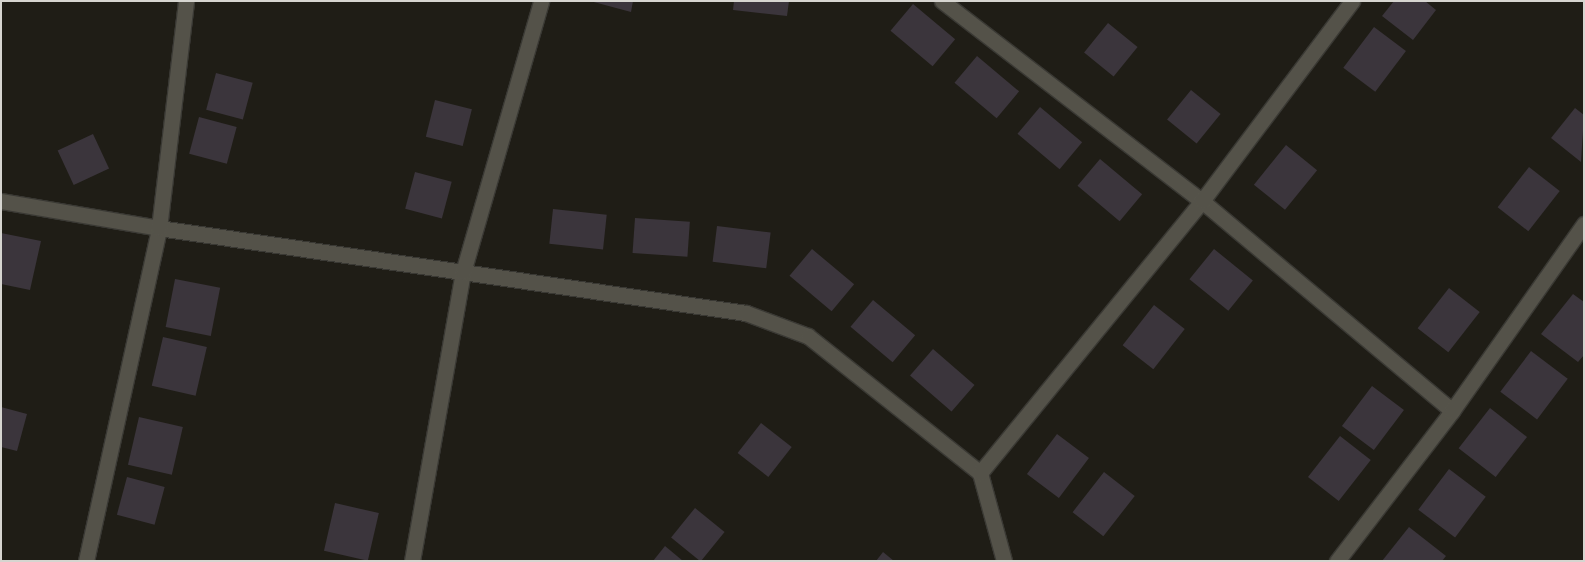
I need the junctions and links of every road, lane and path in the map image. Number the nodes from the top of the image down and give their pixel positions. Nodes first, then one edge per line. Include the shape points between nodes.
1 (186, 1) edge
2 (541, 1) edge
3 (942, 1) edge
4 (1352, 1) edge
5 (1, 201) edge
6 (1202, 201) junction
7 (1584, 224) edge
8 (159, 228) junction
9 (463, 272) junction
10 (1452, 412) junction
11 (980, 473) junction
12 (86, 561) edge
13 (412, 561) edge
14 (1004, 561) edge
15 (1338, 561) edge

1 - 8 street
2 - 9 street
3 - 6 street
4 - 6 street
5 - 8 street
6 - 10 street
6 - 11 street
7 - 10 street
8 - 9 street
8 - 12 street
9 - 11 street via 746,313 808,336
9 - 13 street
10 - 15 street
11 - 14 street

